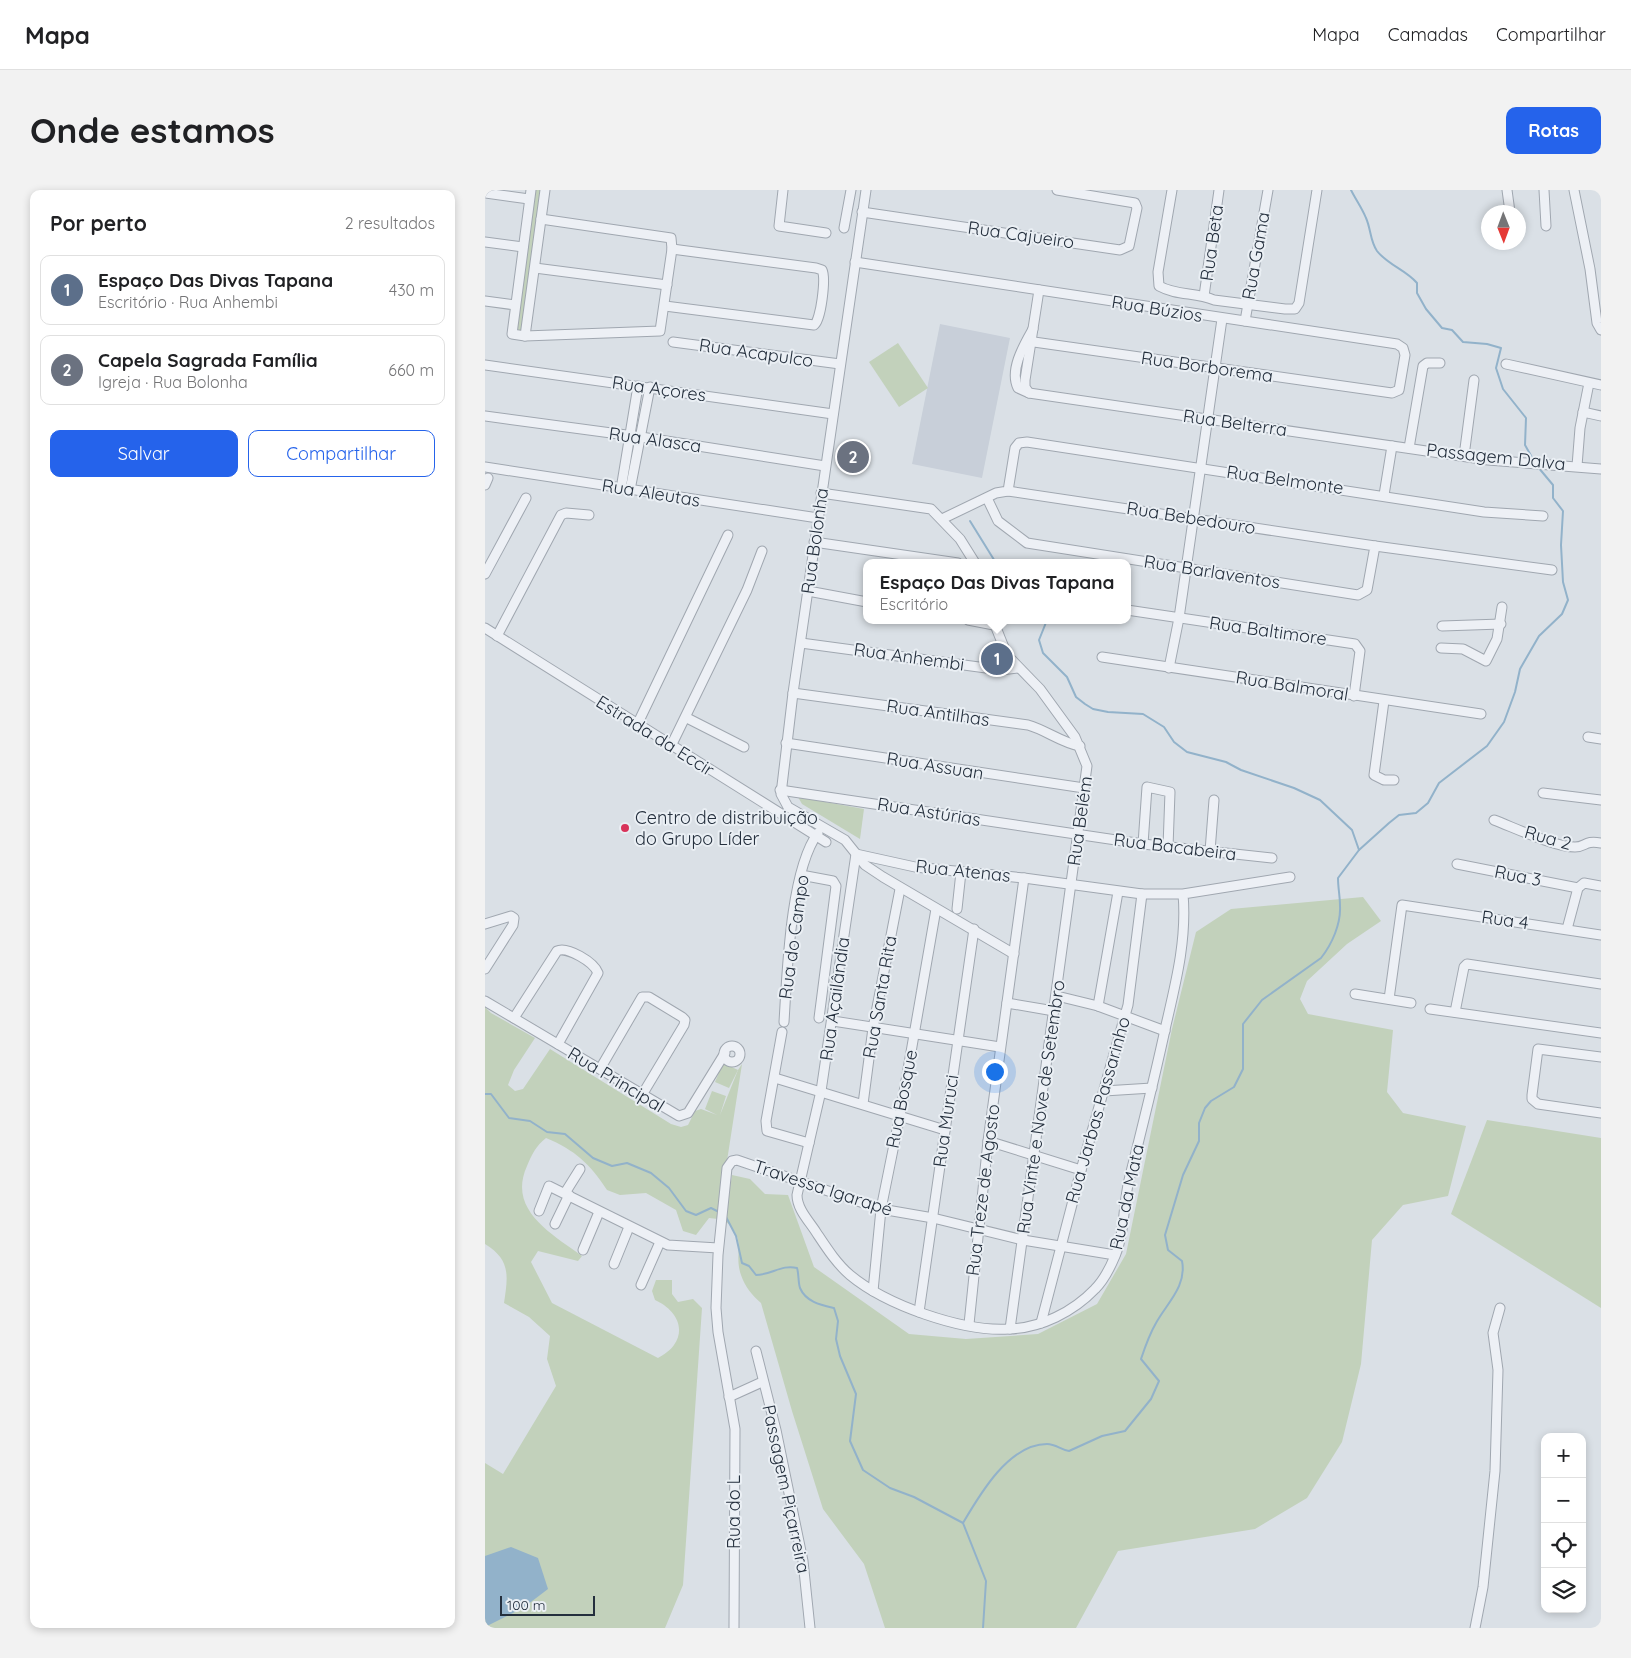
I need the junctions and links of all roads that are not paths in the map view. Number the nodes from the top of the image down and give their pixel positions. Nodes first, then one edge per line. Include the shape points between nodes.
1 (545, 190) edge
2 (783, 190) edge
3 (851, 190) edge
4 (866, 190) edge
5 (1057, 190) edge
6 (1172, 190) edge
7 (1219, 190) edge
8 (1268, 190) edge
9 (1317, 190) edge
10 (1507, 190) edge
11 (1545, 190) edge
12 (1574, 190) edge
13 (485, 193) edge
14 (530, 195) edge
15 (1509, 205) edge
16 (863, 212) junction
17 (541, 219) junction
18 (1546, 226) dead end
19 (844, 228) dead end
20 (826, 233) dead end
21 (485, 242) edge
22 (523, 247) junction
23 (672, 249) junction
24 (855, 262) junction
25 (535, 268) junction
26 (667, 285) junction
27 (1039, 290) junction
28 (1204, 296) junction
29 (485, 301) edge
30 (515, 305) junction
31 (1248, 305) junction
32 (665, 306) junction
33 (1222, 319) junction
34 (1245, 321) junction
35 (1599, 327) edge
36 (525, 336) junction
37 (1030, 341) junction
38 (673, 342) dead end
39 (1436, 363) dead end
40 (840, 364) junction
41 (1506, 364) dead end
42 (485, 366) edge
43 (1215, 368) junction
44 (1473, 380) dead end
45 (1589, 383) junction
46 (1601, 385) edge
47 (638, 386) junction
48 (650, 387) junction
49 (1387, 392) joint
50 (1583, 412) junction
51 (833, 414) junction
52 (485, 416) edge
53 (1601, 416) edge
54 (1207, 418) junction
55 (630, 435) junction
56 (641, 437) junction
57 (1391, 446) junction
58 (1409, 448) junction
59 (1464, 456) junction
60 (825, 466) junction
61 (1577, 466) junction
62 (485, 467) edge
63 (1200, 468) junction
64 (1601, 469) edge
65 (626, 490) junction
66 (1008, 491) junction
67 (821, 493) junction
68 (1384, 495) junction
69 (526, 498) dead end
70 (987, 498) junction
71 (589, 515) dead end
72 (1543, 516) dead end
73 (818, 518) junction
74 (1192, 518) junction
75 (942, 519) junction
76 (728, 535) dead end
77 (814, 542) junction
78 (1375, 546) junction
79 (762, 552) dead end
80 (931, 559) edge
81 (973, 559) edge
82 (1130, 559) edge
83 (1131, 559) edge
84 (1185, 567) junction
85 (1552, 570) dead end
86 (485, 574) edge
87 (808, 591) junction
88 (863, 601) edge
89 (1502, 606) dead end
90 (1131, 611) edge
91 (1179, 618) junction
92 (994, 624) edge
93 (1501, 624) junction
94 (1442, 626) dead end
95 (485, 628) edge
96 (497, 636) junction
97 (801, 643) junction
98 (1441, 648) dead end
99 (1102, 657) dead end
100 (1017, 668) junction
101 (1169, 668) junction
102 (793, 693) junction
103 (1354, 696) junction
104 (1384, 701) junction
105 (1481, 714) dead end
106 (687, 718) junction
107 (637, 724) junction
108 (1588, 737) dead end
109 (1601, 739) edge
110 (786, 743) junction
111 (671, 746) junction
112 (744, 747) dead end
113 (1083, 752) junction
114 (1394, 780) dead end
115 (1084, 788) junction
116 (780, 790) junction
117 (1543, 794) dead end
118 (1215, 800) dead end
119 (1601, 800) edge
120 (1494, 820) dead end
121 (823, 827) junction
122 (1077, 834) junction
123 (816, 836) junction
124 (826, 842) dead end
125 (1601, 843) edge
126 (1143, 844) junction
127 (1168, 847) junction
128 (1210, 851) junction
129 (856, 854) junction
130 (1272, 858) dead end
131 (1457, 864) dead end
132 (961, 872) junction
133 (801, 875) junction
134 (1290, 877) dead end
135 (1024, 878) junction
136 (1071, 884) junction
137 (1601, 886) edge
138 (1578, 888) junction
139 (900, 889) junction
140 (1118, 892) junction
141 (1142, 894) junction
142 (1183, 894) junction
143 (936, 909) junction
144 (957, 909) dead end
145 (485, 924) edge
146 (1567, 929) junction
147 (974, 930) junction
148 (1601, 935) edge
149 (1014, 954) junction
150 (485, 969) edge
151 (1601, 984) edge
152 (1355, 994) dead end
153 (1057, 996) junction
154 (1389, 999) junction
155 (485, 1001) edge
156 (1007, 1003) junction
157 (1411, 1003) dead end
158 (1098, 1006) junction
159 (1431, 1009) dead end
160 (1054, 1011) junction
161 (1455, 1012) junction
162 (1125, 1015) junction
163 (514, 1018) junction
164 (819, 1018) dead end
165 (833, 1021) junction
166 (784, 1022) dead end
167 (873, 1028) junction
168 (1165, 1031) junction
169 (782, 1032) dead end
170 (1601, 1033) edge
171 (914, 1034) junction
172 (958, 1040) junction
173 (558, 1044) junction
174 (1001, 1047) junction
175 (725, 1053) dead end
176 (1601, 1057) edge
177 (600, 1069) junction
178 (775, 1078) junction
179 (1152, 1088) junction
180 (821, 1091) junction
181 (1104, 1091) junction
182 (642, 1095) junction
183 (863, 1104) junction
184 (1601, 1112) edge
185 (900, 1115) junction
186 (945, 1130) junction
187 (988, 1141) junction
188 (809, 1143) junction
189 (1034, 1156) junction
190 (580, 1169) dead end
191 (1081, 1170) junction
192 (799, 1181) junction
193 (567, 1194) junction
194 (881, 1209) junction
195 (539, 1211) dead end
196 (599, 1212) junction
197 (933, 1218) junction
198 (555, 1224) dead end
199 (629, 1227) junction
200 (977, 1228) junction
201 (1023, 1240) junction
202 (660, 1242) junction
203 (1060, 1247) junction
204 (719, 1248) junction
205 (583, 1250) dead end
206 (1115, 1255) junction
207 (614, 1264) dead end
208 (641, 1285) dead end
209 (873, 1291) junction
210 (1500, 1308) dead end
211 (919, 1312) junction
212 (1041, 1323) junction
213 (969, 1324) junction
214 (1010, 1330) junction
215 (756, 1351) dead end
216 (762, 1382) junction
217 (729, 1397) junction
218 (734, 1628) edge
219 (810, 1628) edge
220 (1475, 1628) edge

1 - 17 street
2 - 20 street via 779,226
3 - 19 street
4 - 16 street, Rua Bolonha
5 - 16 street, Rua Cajueiro via 1135,203 1131,242 1120,250
6 - 28 street via 1157,283 1164,289
7 - 28 street, Rua Beta
8 - 31 street, Rua Gama
9 - 31 street via 1297,307
10 - 15 street
11 - 18 street
12 - 35 street
13 - 14 street
14 - 22 street
16 - 24 street, Rua Bolonha
17 - 23 street via 669,236
17 - 25 street
21 - 22 street
22 - 30 street
23 - 26 street
23 - 32 street via 816,268 823,270 824,279 818,322 814,325
24 - 27 street, Rua Búzios
24 - 40 street, Rua Bolonha
25 - 26 street
25 - 36 street
26 - 32 street
27 - 33 street, Rua Búzios
27 - 37 street
28 - 31 street
29 - 30 street
30 - 36 street via 512,332 515,336
31 - 34 street, Rua Gama
32 - 36 street via 658,332
33 - 34 street, Rua Búzios
33 - 43 street
34 - 49 street, Rua Búzios via 1401,346 1405,355 1399,390
37 - 43 street, Rua Borborema
37 - 54 street, Rua Belterra via 1025,380 1029,393
38 - 40 street, Rua Acapulco
39 - 58 street via 1423,366
40 - 51 street, Rua Bolonha
41 - 45 street
42 - 47 street, Rua Açores
43 - 49 street, Rua Borborema
43 - 54 street
44 - 59 street
45 - 46 street
45 - 50 street
47 - 48 street, Rua Açores
47 - 55 street
48 - 51 street, Rua Açores
48 - 56 street
50 - 53 street
50 - 61 street
51 - 60 street, Rua Bolonha
52 - 55 street, Rua Alasca
54 - 57 street, Rua Belterra
54 - 63 street
55 - 56 street, Rua Alasca
55 - 65 street
56 - 60 street, Rua Alasca
56 - 65 street
57 - 58 street, Passagem Dalva
57 - 68 street
58 - 59 street, Passagem Dalva
59 - 61 street, Passagem Dalva
60 - 67 street, Rua Bolonha
61 - 64 street, Passagem Dalva
62 - 65 street, Rua Aleutas
63 - 66 street, Rua Belmonte via 1027,442 1019,443 1015,448
63 - 68 street, Rua Belmonte
63 - 74 street
65 - 73 street, Rua Aleutas
66 - 70 street
66 - 74 street, Rua Bebedouro
67 - 73 street, Rua Bolonha
67 - 75 street via 931,509
68 - 72 street, Rua Belmonte via 1484,512
69 - 86 street
70 - 75 street
70 - 82 street, Rua Barlaventos via 998,521 1027,544
71 - 96 street via 561,515
73 - 77 street, Rua Bolonha
74 - 78 street, Rua Bebedouro
74 - 84 street
75 - 81 street via 960,538
76 - 107 street
77 - 80 street
77 - 87 street, Rua Bolonha
78 - 84 street, Rua Barlaventos via 1367,590 1358,595
78 - 85 street, Rua Bebedouro
79 - 106 street
83 - 84 street, Rua Barlaventos
84 - 91 street
87 - 88 street
87 - 97 street, Rua Bolonha
89 - 93 street
90 - 91 street, Rua Baltimore
91 - 101 street
91 - 103 street, Rua Baltimore via 1355,644 1360,651
92 - 100 street via 1000,642
93 - 94 street
93 - 98 street via 1485,661 1463,649
95 - 96 street, Estrada da Eccir
96 - 107 street, Estrada da Eccir
97 - 100 street, Rua Anhembi via 1001,670
97 - 102 street, Rua Bolonha
99 - 101 street, Rua Balmoral
100 - 113 street via 1040,689
101 - 103 street, Rua Balmoral
102 - 110 street, Rua Bolonha
102 - 113 street, Rua Antilhas via 1028,725 1049,732
103 - 104 street, Rua Balmoral
104 - 105 street, Rua Balmoral
104 - 114 street via 1374,775
106 - 111 street
106 - 112 street
107 - 111 street, Estrada da Eccir
108 - 109 street
110 - 115 street, Rua Assuan
110 - 116 street, Rua Bolonha
111 - 123 street, Estrada da Eccir
113 - 115 street, Rua Belém
115 - 122 street, Rua Belém
116 - 121 street, Rua Bolonha via 784,803
116 - 122 street, Rua Astúrias
117 - 119 street
118 - 128 street
120 - 125 street, Rua 2 via 1566,846 1579,847 1589,841
121 - 123 street, Rua do Campo
121 - 129 street via 845,840
122 - 126 street, Rua Bacabeira
122 - 136 street, Rua Belém
123 - 124 street, Estrada da Eccir
123 - 133 street, Rua do Campo
126 - 127 street, Rua Bacabeira
126 - 127 street via 1147,787 1169,792
127 - 128 street, Rua Bacabeira
128 - 130 street, Rua Bacabeira
129 - 132 street, Rua Atenas via 915,867
129 - 139 street via 865,865
129 - 165 street, Rua Açailândia
131 - 138 street, Rua 3
132 - 135 street, Rua Atenas
132 - 144 street
133 - 164 street via 833,881 836,886
133 - 166 street, Rua do Campo via 793,916
134 - 142 street, Rua Atenas
135 - 136 street, Rua Atenas
135 - 149 street, Rua Treze de Agosto
136 - 140 street, Rua Atenas
136 - 153 street, Rua Vinte e Nove de Setembro
137 - 138 street via 1584,884
138 - 146 street
139 - 143 street
139 - 167 street, Rua Santa Rita
140 - 141 street, Rua Atenas
140 - 158 street
141 - 142 street, Rua Atenas
141 - 162 street, Rua Jarbas Passarinho
142 - 168 street, Rua da Mata via 1181,960
143 - 147 street
143 - 171 street, Rua Bosque
145 - 150 street via 513,916 513,925
146 - 148 street, Rua 4
146 - 154 street, Rua 4 via 1408,905 1401,907
147 - 149 street
147 - 172 street, Rua Muruci
149 - 156 street, Rua Treze de Agosto
151 - 161 street via 1467,964
152 - 154 street
153 - 158 street
153 - 160 street, Rua Vinte e Nove de Setembro
154 - 157 street
155 - 163 street, Rua Principal
156 - 160 street
156 - 174 street, Rua Treze de Agosto
158 - 162 street
159 - 161 street
160 - 189 street, Rua Vinte e Nove de Setembro
161 - 170 street
162 - 168 street
162 - 181 street, Rua Jarbas Passarinho
163 - 173 street, Rua Principal
163 - 173 street via 557,950 566,949 595,967 597,976
165 - 167 street
165 - 180 street, Rua Açailândia
167 - 171 street
167 - 183 street, Rua Santa Rita
168 - 179 street, Rua da Mata
169 - 178 street
171 - 172 street
171 - 185 street, Rua Bosque
172 - 174 street
172 - 186 street, Rua Muruci
173 - 177 street, Rua Principal
174 - 187 street, Rua Treze de Agosto
175 - 182 street, Rua Principal via 683,1116 674,1115
176 - 184 street via 1540,1048 1532,1095 1535,1102
177 - 182 street, Rua Principal
177 - 182 street via 642,997 649,997 685,1020
178 - 180 street
178 - 188 street via 767,1131
179 - 181 street
179 - 206 street, Rua da Mata
180 - 183 street
180 - 188 street, Rua Açailândia
181 - 191 street, Rua Jarbas Passarinho
183 - 185 street
185 - 186 street
185 - 194 street, Rua Bosque
186 - 197 street, Rua Muruci
187 - 189 street
187 - 200 street, Rua Treze de Agosto
188 - 192 street, Rua da Mata
189 - 191 street
189 - 201 street, Rua Vinte e Nove de Setembro
190 - 193 street
191 - 203 street, Rua Jarbas Passarinho
192 - 194 street, Travessa Igarapé
192 - 204 street, Travessa Igarapé via 737,1160 731,1161 727,1168
192 - 209 street, Rua da Mata via 799,1205 826,1248 849,1274
193 - 195 street via 549,1186
193 - 196 street
193 - 198 street
194 - 197 street, Travessa Igarapé
194 - 209 street, Rua Bosque
196 - 199 street
196 - 205 street
197 - 200 street, Travessa Igarapé
197 - 211 street, Rua Muruci
199 - 202 street
199 - 207 street
200 - 201 street, Travessa Igarapé
200 - 213 street, Rua Treze de Agosto
201 - 203 street, Travessa Igarapé
201 - 214 street, Rua Vinte e Nove de Setembro
202 - 204 street
202 - 208 street
203 - 206 street, Travessa Igarapé
203 - 212 street, Rua Jarbas Passarinho
204 - 217 street via 716,1308
206 - 212 street, Rua da Mata via 1103,1280 1094,1290 1063,1313
209 - 211 street, Rua da Mata
210 - 220 street via 1493,1333 1498,1370 1495,1471 1483,1587
211 - 213 street, Rua da Mata
212 - 214 street, Rua da Mata
213 - 214 street, Rua da Mata
215 - 216 street, Passagem Piçarreira
216 - 217 street
216 - 219 street, Passagem Piçarreira via 803,1561
217 - 218 street, Rua do L via 735,1429

